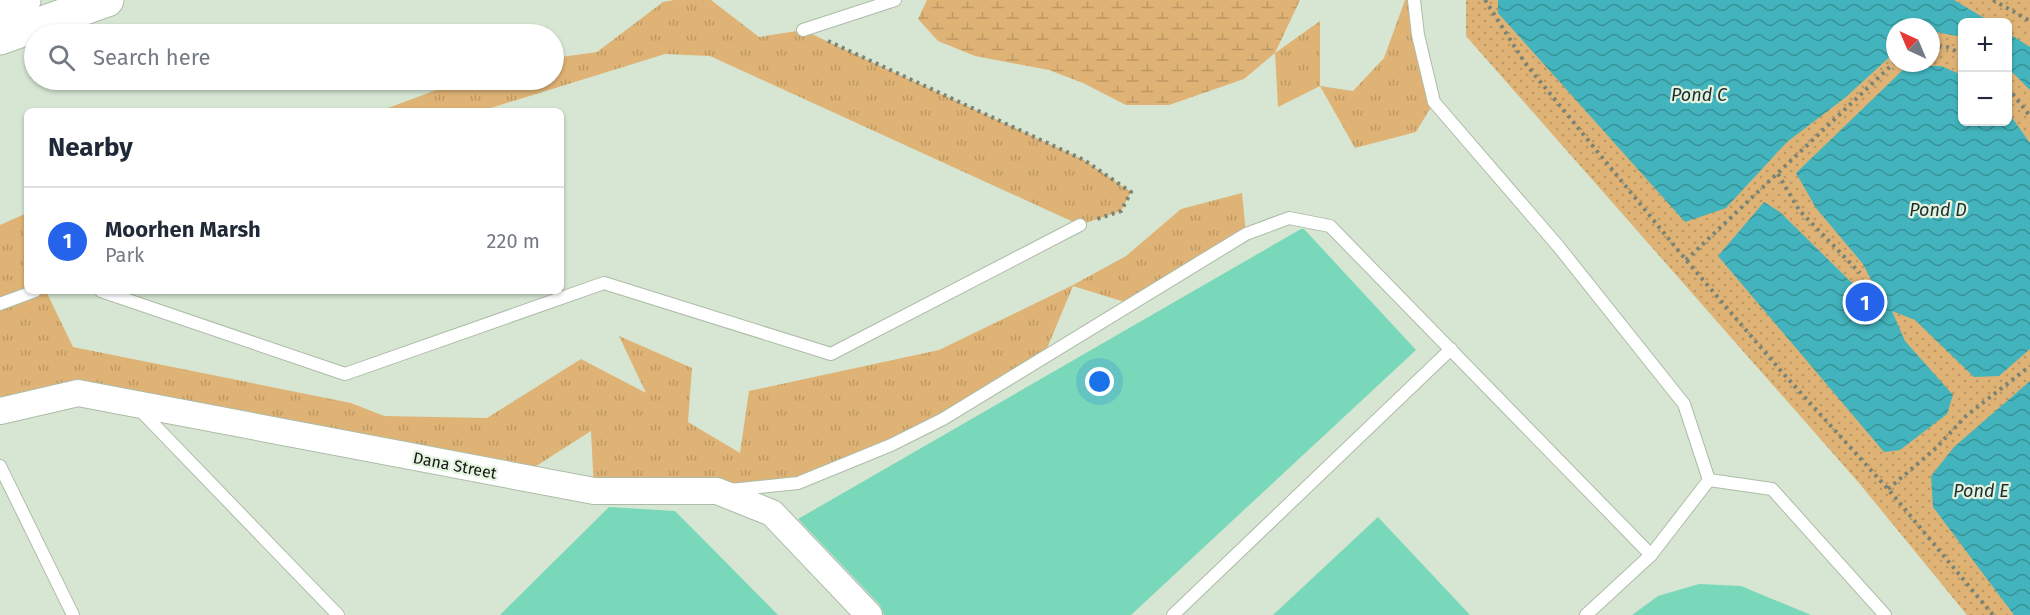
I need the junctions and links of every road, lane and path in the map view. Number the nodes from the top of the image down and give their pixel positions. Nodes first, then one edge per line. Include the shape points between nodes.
1 (24, 0) edge
2 (107, 0) edge
3 (895, 0) edge
4 (1414, 0) edge
5 (1485, 0) edge
6 (1993, 0) edge
7 (0, 7) edge
8 (2030, 21) edge
9 (39, 24) edge
10 (24, 29) edge
11 (803, 30) joint
12 (0, 38) edge
13 (1940, 47) edge
14 (1958, 52) edge
15 (1886, 70) edge
16 (2012, 94) edge
17 (2030, 116) edge
18 (1778, 174) junction
19 (1080, 225) joint
20 (1686, 260) junction
21 (1860, 273) dead end
22 (27, 294) edge
23 (110, 294) edge
24 (0, 304) edge
25 (1450, 349) junction
26 (2030, 366) edge
27 (135, 404) junction
28 (0, 411) edge
29 (0, 466) edge
30 (1709, 480) junction
31 (1888, 489) junction
32 (717, 491) junction
33 (1652, 555) junction
34 (73, 615) edge
35 (338, 615) edge
36 (869, 615) edge
37 (1173, 615) edge
38 (1586, 615) edge
39 (1885, 615) edge
40 (1993, 615) edge

1 - 7 highway
2 - 9 highway
3 - 11 lane
4 - 30 lane via 1434,102 1558,246 1684,404
5 - 20 path via 1525,63
6 - 8 path
10 - 12 highway
11 - 19 path via 1084,160 1131,192 1121,211
13 - 14 path
15 - 18 path
16 - 17 path
18 - 20 path
18 - 21 path via 1799,210
19 - 23 lane via 831,354 604,283 345,374
20 - 31 path
22 - 24 lane
25 - 32 lane via 1330,226 1289,218 1246,234 943,419 891,445 798,483
25 - 33 lane
25 - 37 lane
26 - 31 path via 1966,417
27 - 28 street, Dana Street via 78,393
27 - 32 street, Dana Street via 594,491
27 - 35 lane
29 - 34 lane
30 - 33 lane
30 - 39 lane via 1772,489
31 - 40 path
32 - 36 street, Dana Street via 772,513
33 - 38 lane

